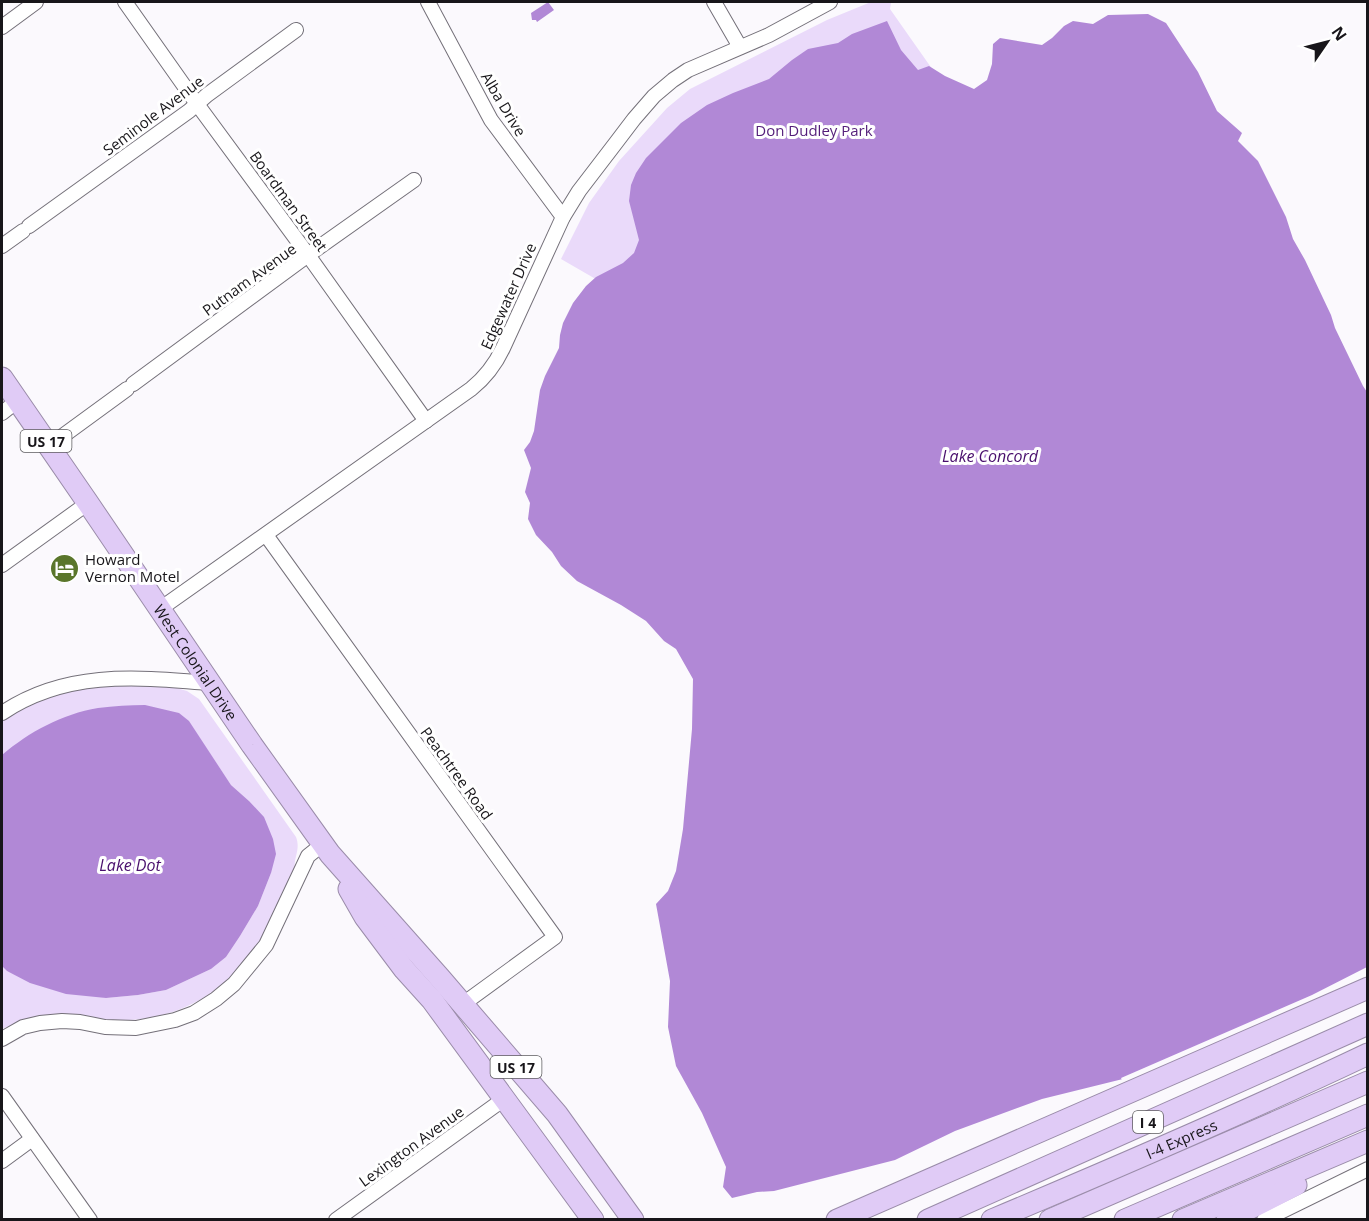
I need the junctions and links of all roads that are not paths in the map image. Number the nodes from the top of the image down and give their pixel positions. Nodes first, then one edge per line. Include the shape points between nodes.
1 (36, 2) edge
2 (125, 2) edge
3 (428, 2) edge
4 (714, 2) edge
5 (830, 2) edge
6 (2, 27) edge
7 (296, 30) dead end
8 (740, 47) junction
9 (197, 104) junction
10 (414, 180) dead end
11 (563, 217) junction
12 (2, 246) edge
13 (308, 255) junction
14 (2, 378) edge
15 (9, 407) edge
16 (426, 421) junction
17 (49, 446) junction
18 (88, 503) junction
19 (266, 535) junction
20 (2, 565) edge
21 (160, 609) junction
22 (209, 683) junction
23 (2, 713) edge
24 (326, 849) junction
25 (1362, 989) edge
26 (463, 1004) junction
27 (1368, 1024) edge
28 (2, 1039) edge
29 (1368, 1054) edge
30 (1368, 1082) edge
31 (2, 1096) edge
32 (504, 1099) junction
33 (1368, 1115) edge
34 (32, 1139) junction
35 (1368, 1141) edge
36 (1368, 1150) edge
37 (2, 1161) edge
38 (1368, 1169) edge
39 (90, 1220) edge
40 (336, 1220) edge
41 (594, 1220) edge
42 (633, 1220) edge
43 (837, 1220) edge
44 (928, 1220) edge
45 (992, 1220) edge
46 (1050, 1220) edge
47 (1125, 1220) edge
48 (1183, 1220) edge
49 (1227, 1220) edge
50 (1264, 1220) edge

1 - 6 street
2 - 9 street, Boardman Street
3 - 11 street, Alba Drive via 491,120
4 - 8 street
5 - 8 street, Edgewater Drive
7 - 9 street, Seminole Avenue
8 - 11 street, Edgewater Drive via 681,75 654,96
9 - 12 street, Seminole Avenue
9 - 13 street, Boardman Street
10 - 13 street, Putnam Avenue
11 - 16 street, Edgewater Drive via 492,368
13 - 16 street, Boardman Street
13 - 17 street, Putnam Avenue
14 - 15 highway, West Colonial Drive / US 17
15 - 17 highway, West Colonial Drive / US 17
16 - 19 street, Edgewater Drive
17 - 18 highway, West Colonial Drive / US 17
18 - 20 street
18 - 21 highway, West Colonial Drive / US 17
19 - 21 street, Edgewater Drive
19 - 26 street, Peachtree Road via 555,937
21 - 22 highway, West Colonial Drive / US 17
22 - 23 street via 142,678 92,680 40,692
22 - 24 highway, West Colonial Drive / US 17
24 - 26 highway, West Colonial Drive / US 17
24 - 28 street via 308,856 266,945 234,984 194,1013 136,1028 62,1021 40,1023
24 - 32 highway, West Colonial Drive / US 17 via 365,917
25 - 43 highway
26 - 42 highway, West Colonial Drive / US 17 via 564,1123
27 - 44 highway, I 4
29 - 45 highway, I-4 Express via 1197,1133
30 - 46 highway, I-4 Express
31 - 34 street
32 - 40 street, Lexington Avenue
32 - 41 highway, West Colonial Drive / US 17
33 - 47 highway
34 - 37 street
34 - 39 street
35 - 48 highway
36 - 49 highway
38 - 50 street

